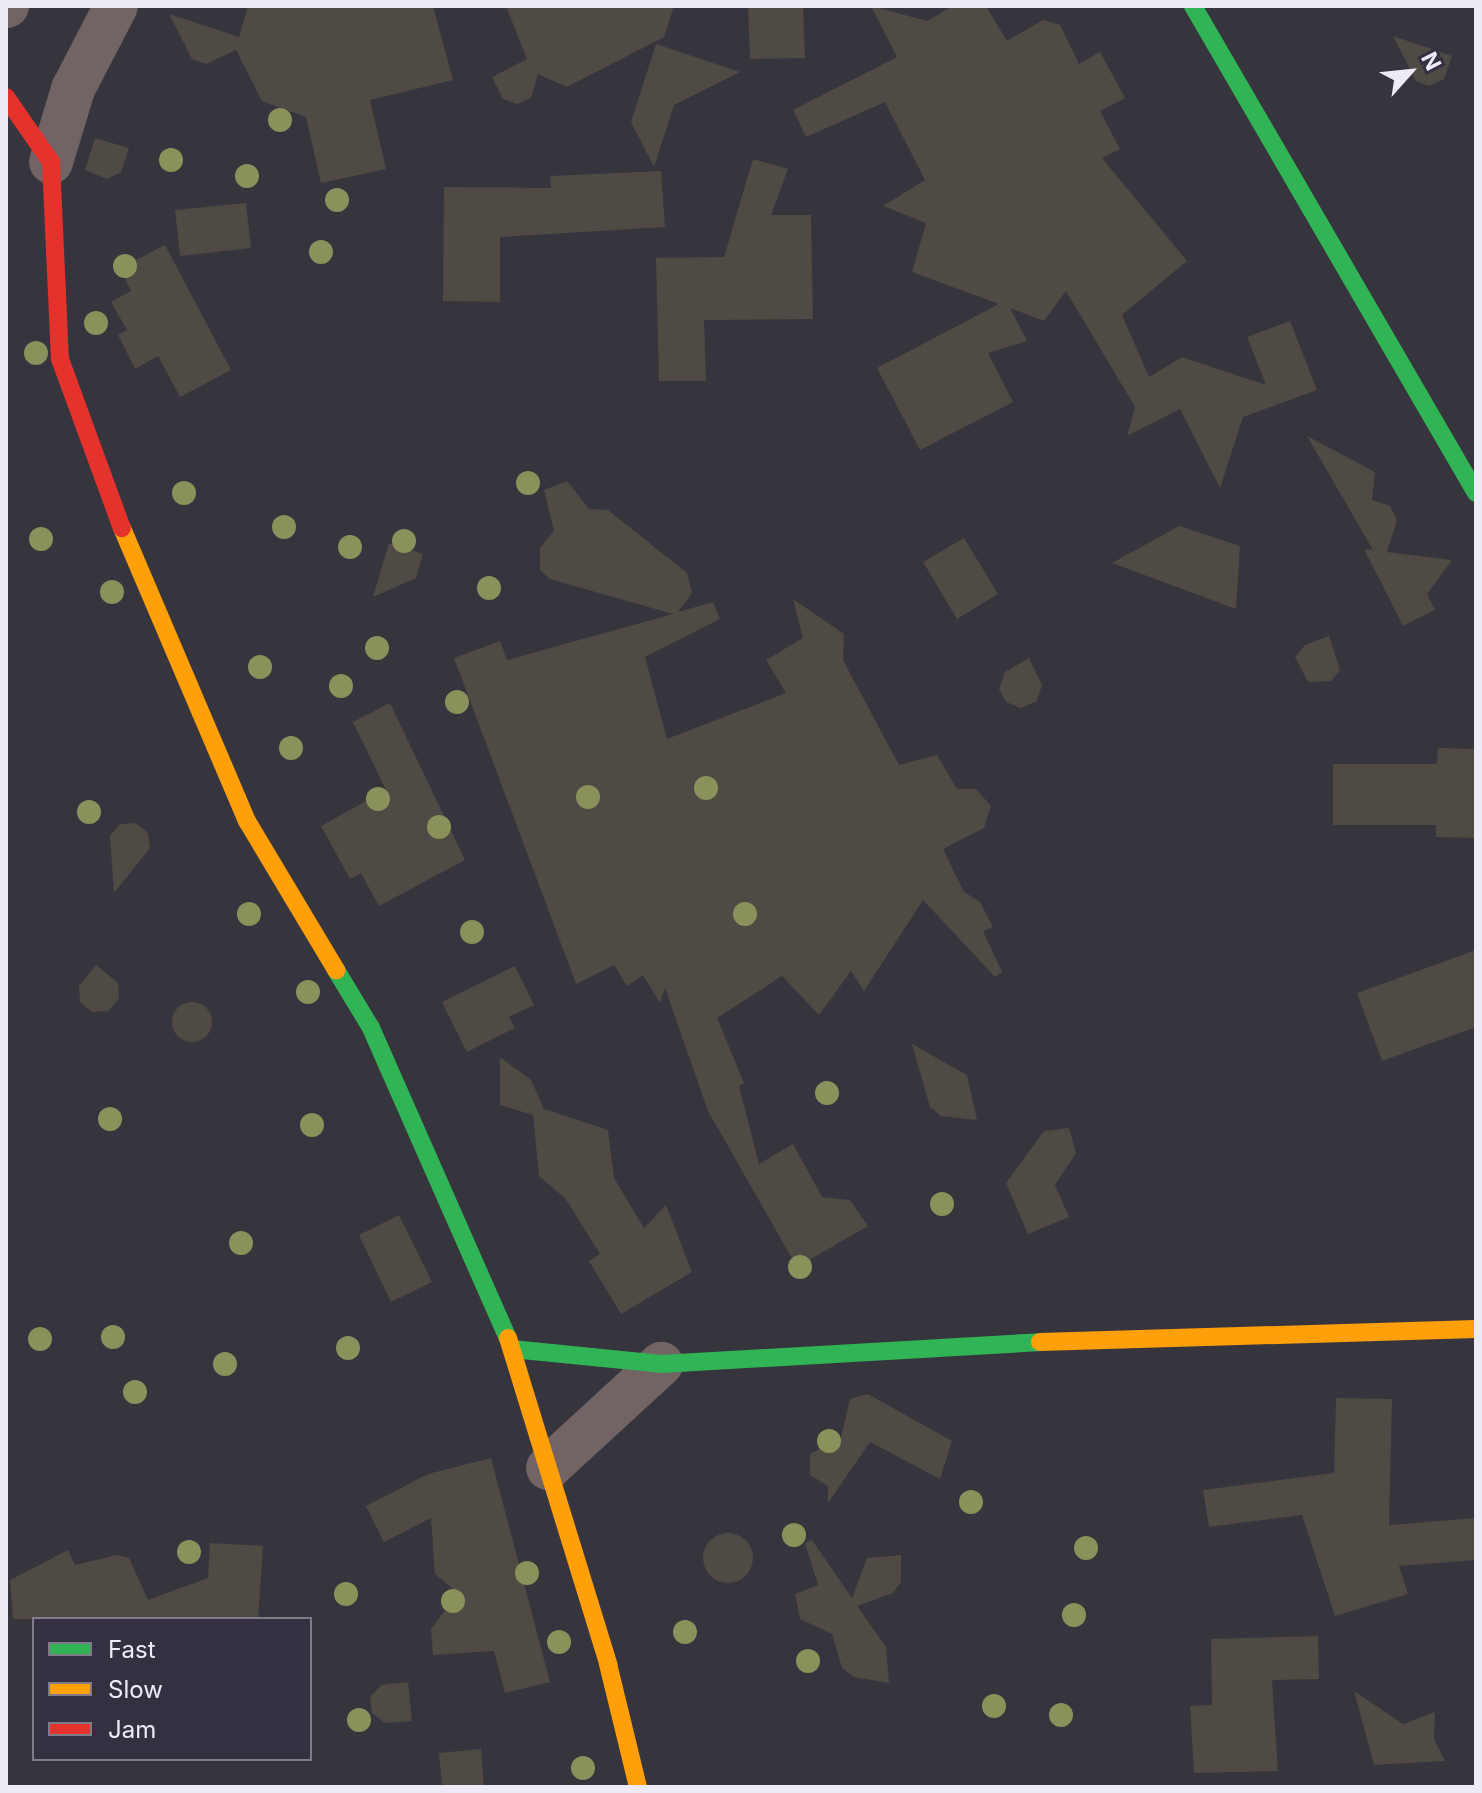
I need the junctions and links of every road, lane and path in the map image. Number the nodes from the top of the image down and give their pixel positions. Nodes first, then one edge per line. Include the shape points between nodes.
1 (116, 6) edge
2 (1193, 6) edge
3 (6, 97) edge
4 (51, 162) junction
5 (1476, 493) edge
6 (1476, 1329) edge
7 (512, 1349) junction
8 (661, 1364) junction
9 (548, 1468) junction
10 (638, 1787) edge

1 - 4 street via 73,89
2 - 5 street
3 - 4 street
4 - 7 street via 60,359 108,495 247,821 371,1028
6 - 8 street via 1090,1339
7 - 8 street
7 - 9 street
8 - 9 street
9 - 10 street via 608,1664

